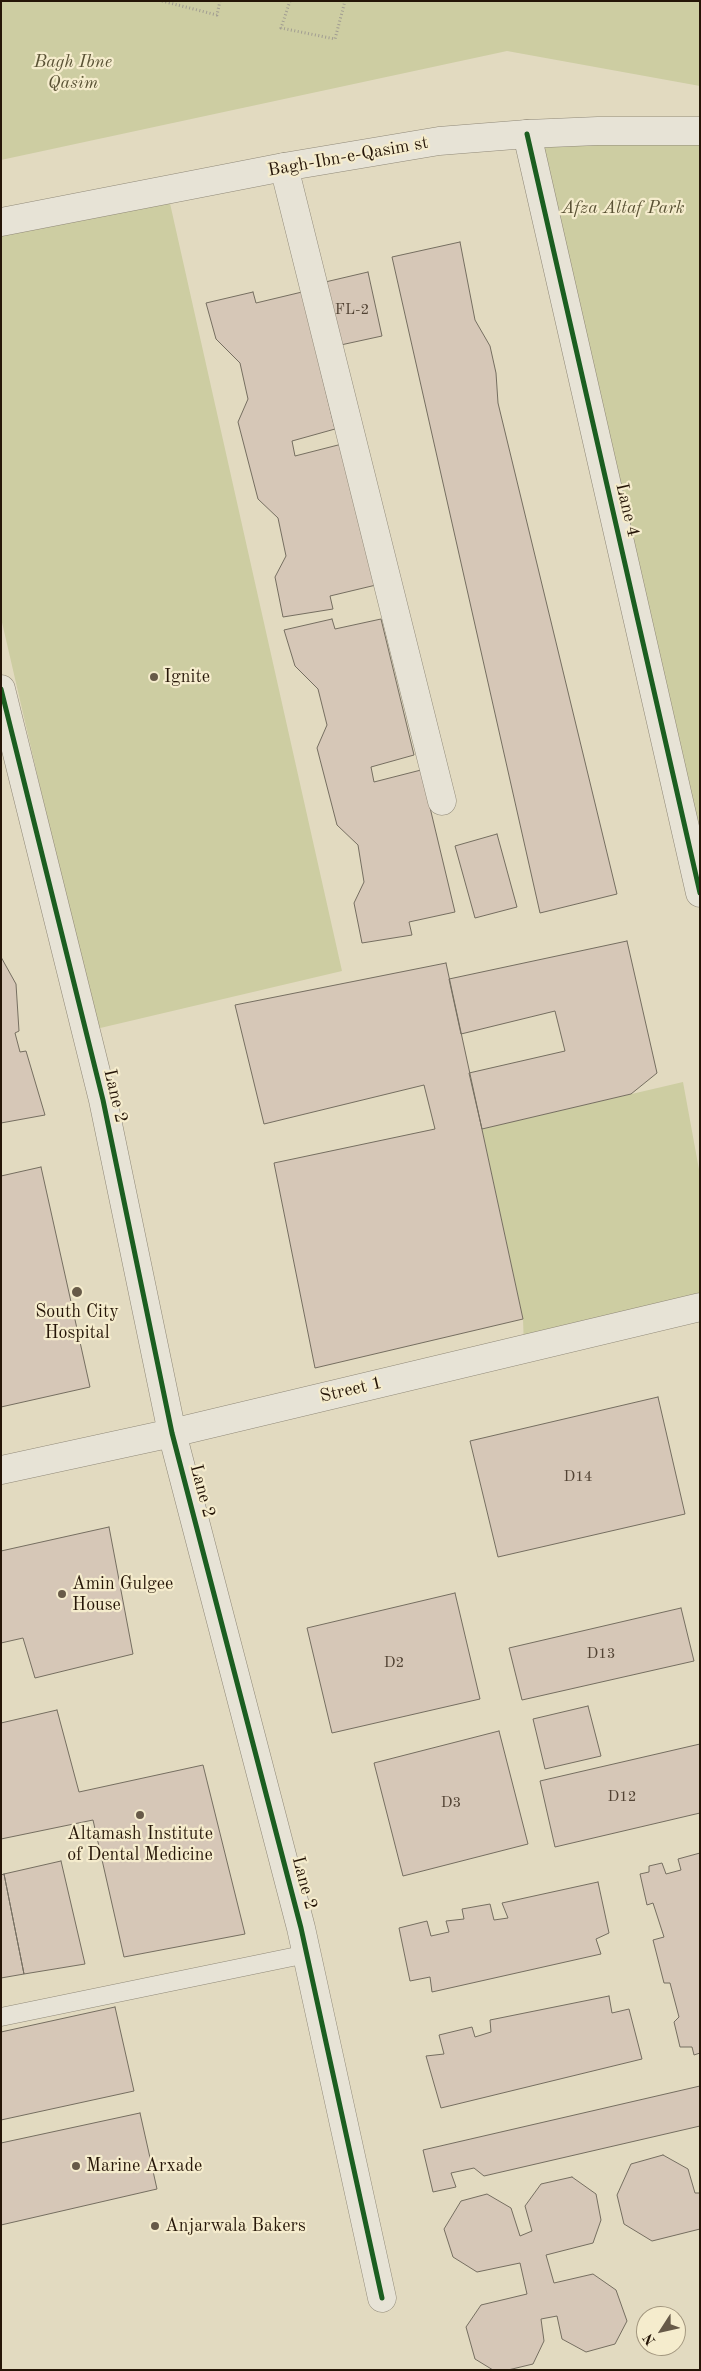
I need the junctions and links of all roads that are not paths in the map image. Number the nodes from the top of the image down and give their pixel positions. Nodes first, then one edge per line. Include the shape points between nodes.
1 (700, 131) edge
2 (527, 134) junction
3 (284, 167) junction
4 (1, 222) edge
5 (1, 689) edge
6 (442, 801) dead end
7 (700, 893) edge
8 (700, 1307) edge
9 (172, 1433) junction
10 (1, 1470) edge
11 (307, 1954) junction
12 (1, 2017) edge
13 (382, 2298) dead end

1 - 2 street, Bagh-Ibn-e-Qasim st
2 - 3 street, Bagh-Ibn-e-Qasim st via 439,141
2 - 7 street, Lane 4
3 - 4 street, Bagh-Ibn-e-Qasim st
3 - 6 street
5 - 9 street, Lane 2 via 103,1100
8 - 9 street, Street 1
9 - 10 street, Street 1
9 - 11 street, Lane 2
11 - 12 lane
11 - 13 street, Lane 2

